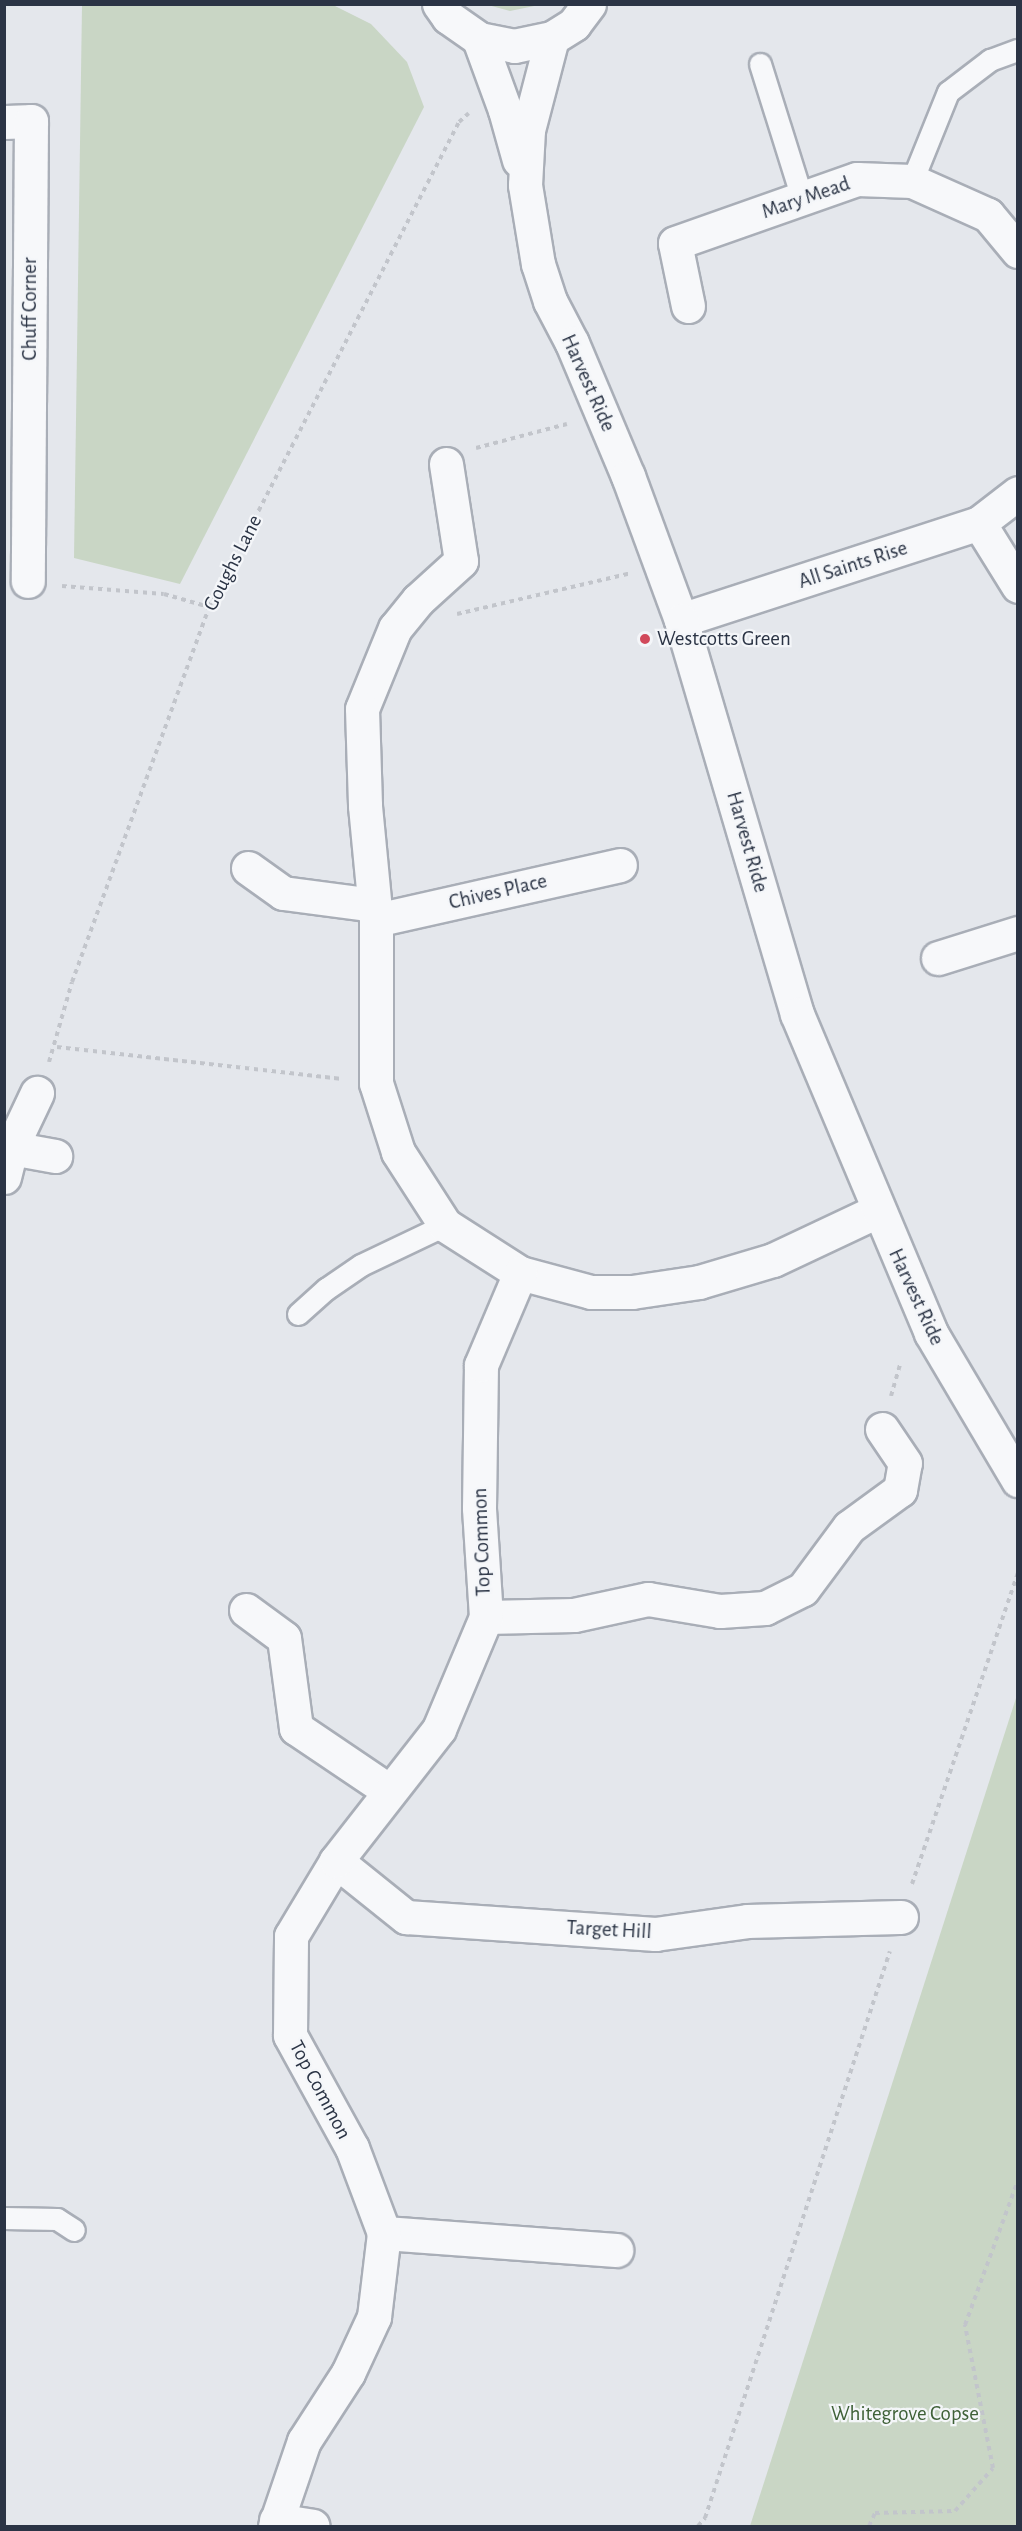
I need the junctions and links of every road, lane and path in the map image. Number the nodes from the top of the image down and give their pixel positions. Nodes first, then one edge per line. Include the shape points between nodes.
1 (439, 4) edge
2 (589, 4) edge
3 (552, 38) junction
4 (479, 39) junction
5 (1017, 50) edge
6 (760, 64) dead end
7 (474, 108) dead end
8 (4, 122) edge
9 (912, 181) junction
10 (525, 185) junction
11 (802, 198) junction
12 (1017, 251) edge
13 (688, 306) dead end
14 (575, 423) dead end
15 (446, 464) joint
16 (1017, 494) edge
17 (979, 523) junction
18 (17, 524) edge
19 (633, 573) dead end
20 (28, 581) joint
21 (1017, 586) edge
22 (209, 607) junction
23 (452, 615) dead end
24 (681, 620) junction
25 (620, 865) dead end
26 (248, 868) dead end
27 (375, 912) junction
28 (1017, 933) edge
29 (938, 958) dead end
30 (376, 1083) junction
31 (36, 1093) dead end
32 (56, 1156) dead end
33 (8, 1163) edge
34 (877, 1212) junction
35 (445, 1225) junction
36 (520, 1273) junction
37 (298, 1314) dead end
38 (882, 1429) dead end
39 (1017, 1480) edge
40 (1017, 1572) edge
41 (246, 1610) dead end
42 (486, 1617) junction
43 (388, 1790) junction
44 (336, 1861) junction
45 (901, 1917) junction
46 (1017, 2180) edge
47 (4, 2218) edge
48 (74, 2230) dead end
49 (384, 2233) junction
50 (616, 2250) dead end
51 (275, 2523) edge
52 (313, 2526) edge
53 (698, 2526) edge
54 (869, 2526) edge

1 - 4 street via 448,17
2 - 3 street via 574,24
3 - 4 street via 514,46
3 - 10 street, Harvest Ride via 528,130
4 - 10 street, Harvest Ride via 506,110
5 - 9 lane via 990,60 948,92
6 - 11 lane
7 - 22 path, Goughs Lane via 459,123
8 - 18 street, Chuff Corner via 31,121
9 - 11 street, Mary Mead via 857,179
9 - 12 street, Mary Mead via 988,215
10 - 24 street, Harvest Ride via 529,226 550,301 628,476
11 - 13 street, Mary Mead via 675,243
14 - 15 path via 480,445
15 - 27 street via 461,561 418,600 395,628 362,709 365,806
16 - 17 street, All Saints Rise
17 - 21 street
17 - 24 street, All Saints Rise
18 - 20 street
19 - 23 path
20 - 22 path via 164,594
22 - 30 path, Goughs Lane via 72,982 57,1047
24 - 34 street, Harvest Ride via 797,1014
25 - 27 street, Chives Place
26 - 27 street via 283,893
27 - 30 street
28 - 29 street
30 - 35 street via 398,1152
31 - 33 street
32 - 33 street
34 - 36 street via 772,1260 671,1288 591,1292
34 - 39 street, Harvest Ride via 931,1333
35 - 36 street
35 - 37 lane via 361,1265 326,1288
36 - 42 street, Top Common via 481,1365 479,1508
38 - 42 street via 905,1463 900,1490 849,1527 803,1589 765,1608 720,1611 648,1599 574,1615
40 - 45 path
41 - 43 street via 284,1638 296,1728
42 - 43 street, Top Common via 439,1729
43 - 44 street, Top Common
44 - 45 street, Target Hill via 406,1917 655,1934 747,1921
44 - 49 street, Top Common via 291,1936 290,2035 352,2148
45 - 53 path via 705,2518
46 - 54 path via 965,2325 993,2468 955,2511 875,2513
47 - 48 lane via 57,2219
49 - 50 street
49 - 51 street, Top Common via 374,2317 348,2373 304,2441
51 - 52 street, Top Common

